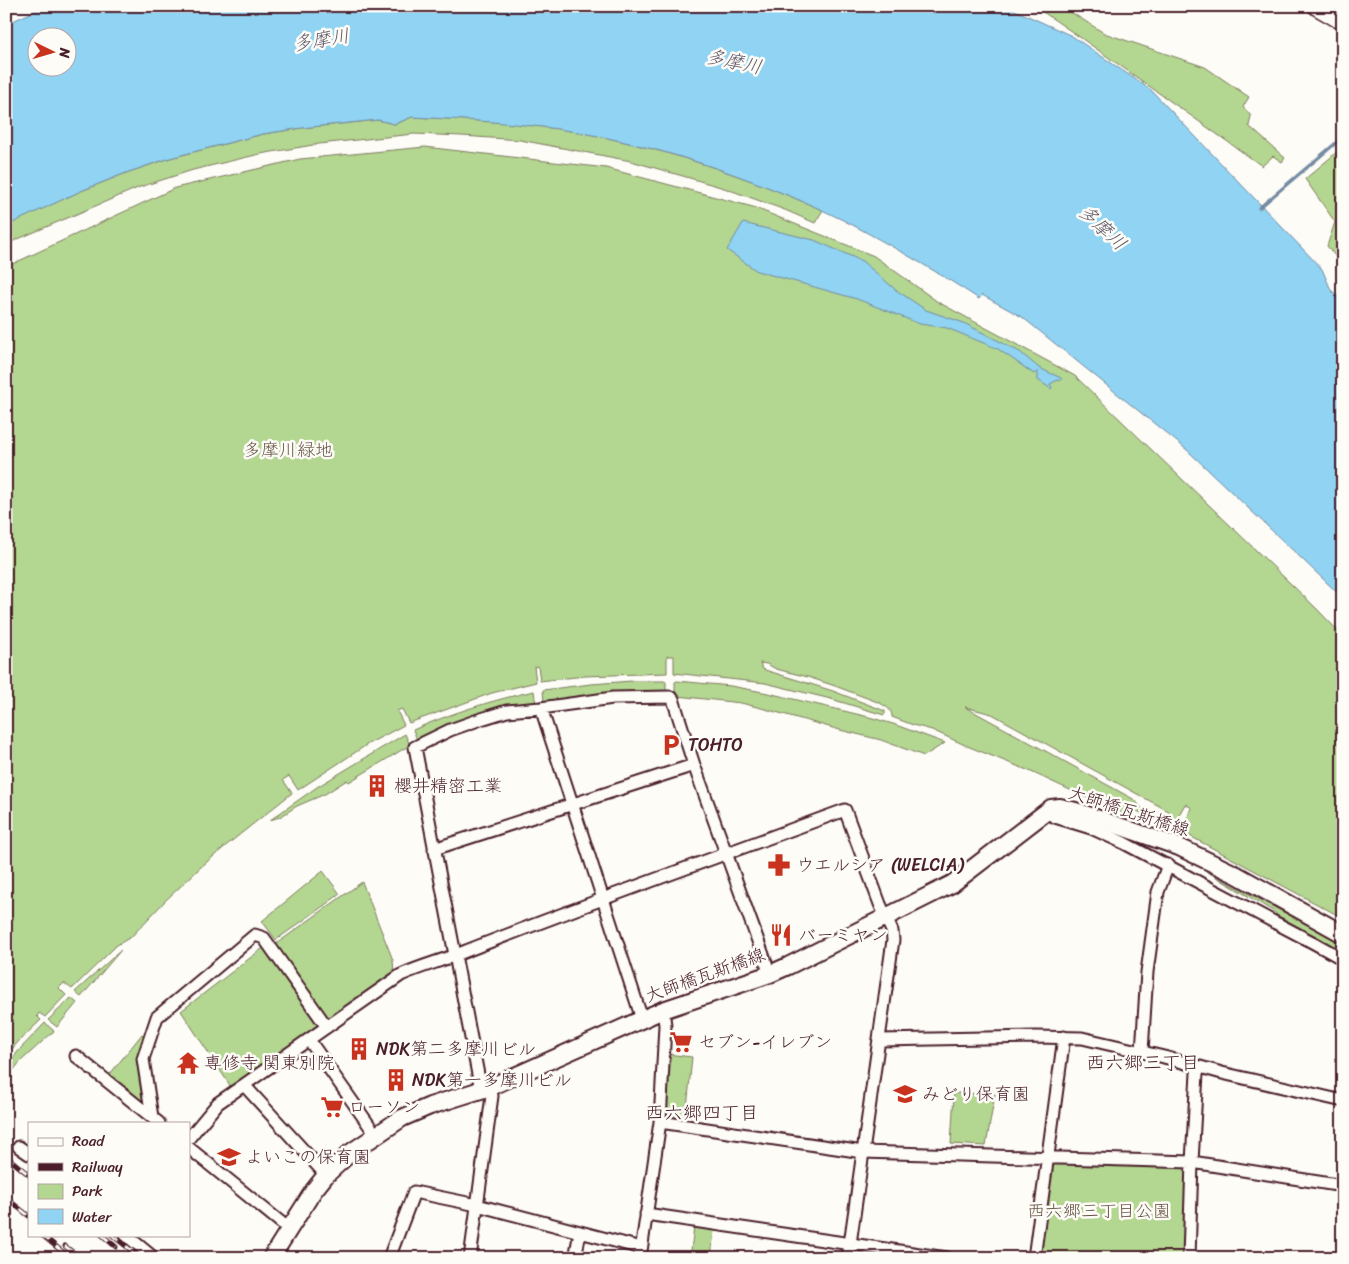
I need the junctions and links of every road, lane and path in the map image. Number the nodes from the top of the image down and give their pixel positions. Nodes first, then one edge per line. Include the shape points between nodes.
1 (1317, 6) edge
2 (1343, 20) edge
3 (540, 708) junction
4 (694, 765) junction
5 (571, 804) junction
6 (1046, 812) junction
7 (434, 849) junction
8 (727, 853) junction
9 (1168, 865) junction
10 (602, 898) junction
11 (886, 918) junction
12 (1343, 934) edge
13 (456, 955) junction
14 (1343, 959) edge
15 (770, 974) junction
16 (663, 1010) junction
17 (642, 1019) junction
18 (327, 1027) junction
19 (1064, 1037) junction
20 (309, 1040) junction
21 (880, 1040) junction
22 (1142, 1052) junction
23 (76, 1056) dead end
24 (1199, 1067) junction
25 (244, 1085) junction
26 (486, 1088) junction
27 (1343, 1101) edge
28 (155, 1120) edge
29 (660, 1122) junction
30 (376, 1135) junction
31 (190, 1137) edge
32 (20, 1146) dead end
33 (190, 1149) edge
34 (863, 1152) junction
35 (28, 1153) edge
36 (1048, 1158) junction
37 (1192, 1162) junction
38 (326, 1175) junction
39 (1343, 1186) edge
40 (477, 1205) junction
41 (646, 1214) junction
42 (289, 1229) junction
43 (580, 1232) junction
44 (127, 1236) edge
45 (850, 1243) junction
46 (641, 1253) edge
47 (154, 1258) edge
48 (270, 1258) edge
49 (389, 1258) edge
50 (470, 1258) edge
51 (575, 1258) edge
52 (848, 1258) edge
53 (947, 1258) edge
54 (1034, 1258) edge
55 (1190, 1258) edge

1 - 2 main road
3 - 4 street via 613,698 670,697
3 - 5 street
3 - 7 street via 494,714 415,747
4 - 5 street
4 - 8 street
5 - 7 street
5 - 10 street
6 - 9 street via 1091,828
6 - 11 street, 大師橋瓦斯橋線 via 952,884
6 - 12 street, 大師橋瓦斯橋線 via 1054,807 1069,809 1179,846 1237,874
7 - 13 street
8 - 10 street
8 - 11 street via 845,810
8 - 15 street
9 - 14 street
9 - 22 street via 1158,892
10 - 13 street
10 - 17 street
11 - 15 street, 大師橋瓦斯橋線
11 - 21 street via 893,940
13 - 18 street via 401,975
13 - 26 street
15 - 16 street, 大師橋瓦斯橋線
16 - 17 street, 大師橋瓦斯橋線
16 - 29 street
17 - 26 street, 大師橋瓦斯橋線
18 - 20 street
18 - 28 street via 264,938 255,935 157,1017 143,1059
19 - 21 street
19 - 22 street
19 - 36 street
20 - 25 street
20 - 30 street
21 - 34 street
22 - 24 street
23 - 28 street
24 - 27 street
24 - 37 street
25 - 31 street via 218,1103
25 - 38 street
26 - 30 street, 大師橋瓦斯橋線 via 416,1111
26 - 40 street via 492,1096
29 - 34 street
29 - 41 street
30 - 38 street, 大師橋瓦斯橋線
32 - 35 street
33 - 42 street
34 - 36 street
34 - 45 street
36 - 37 street
36 - 54 street
37 - 39 street
37 - 55 street
38 - 42 street, 大師橋瓦斯橋線
40 - 43 street
40 - 49 street via 414,1192
40 - 50 street
41 - 45 street
41 - 46 street
42 - 48 street, 大師橋瓦斯橋線
43 - 46 street
43 - 51 street
44 - 47 street
45 - 52 street
45 - 53 street

